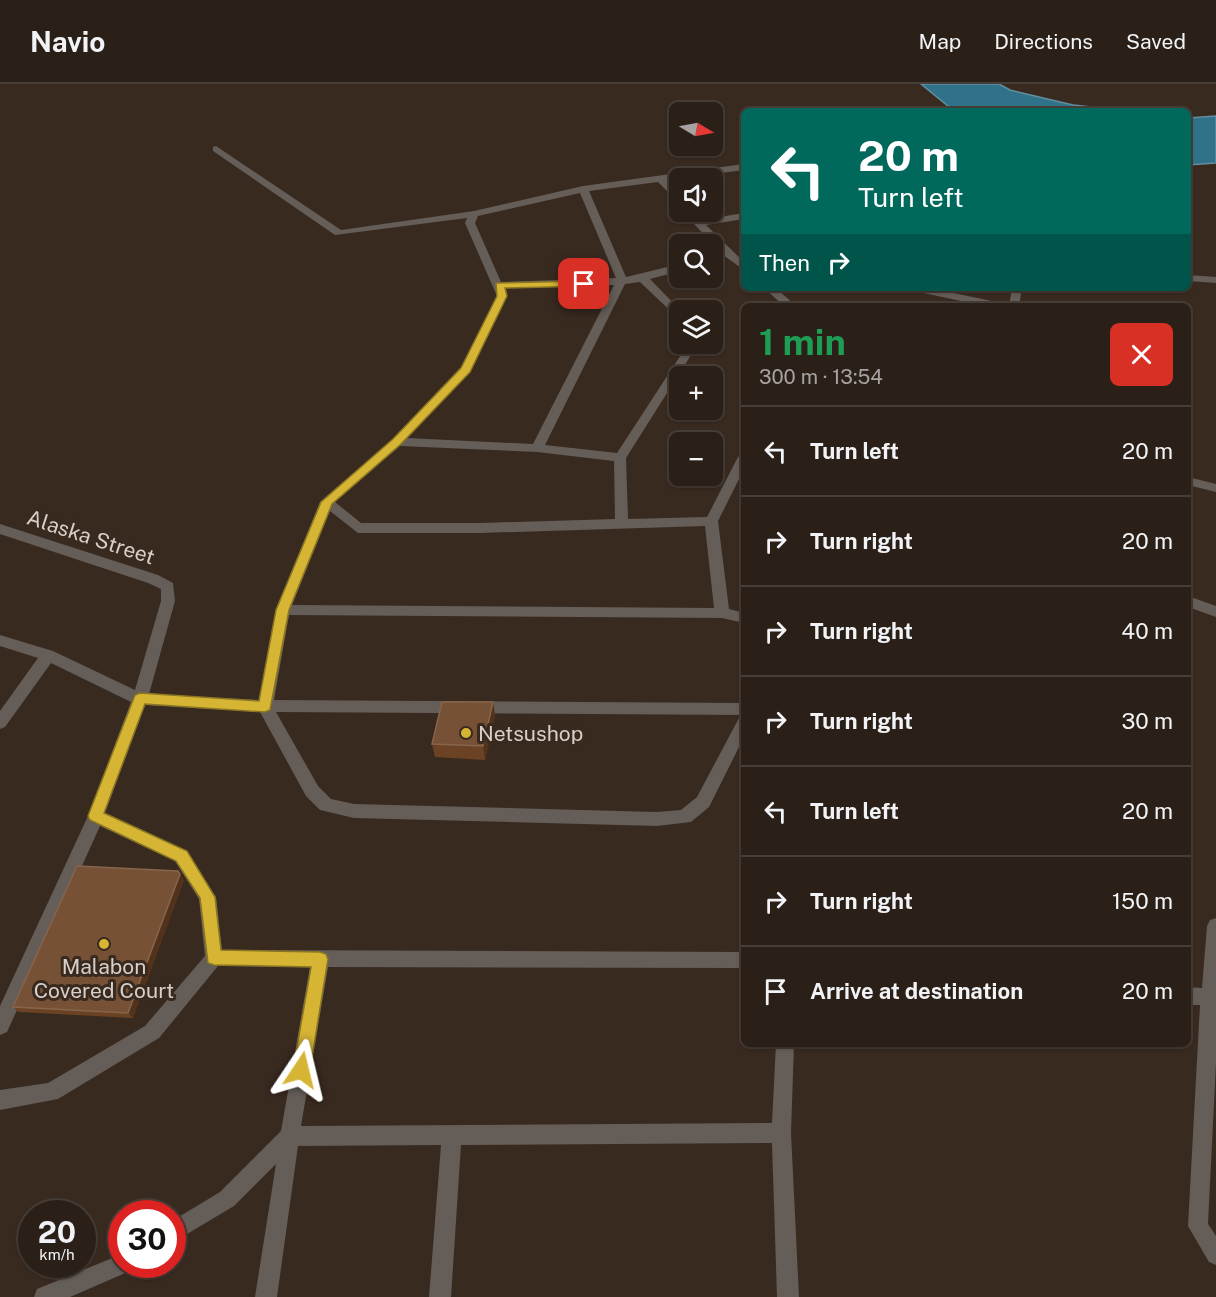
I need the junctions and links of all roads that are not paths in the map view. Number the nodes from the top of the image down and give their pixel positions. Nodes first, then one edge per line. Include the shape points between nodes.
1 (216, 149) dead end
2 (741, 167) edge
3 (661, 179) junction
4 (669, 188) edge
5 (583, 189) junction
6 (474, 214) junction
7 (741, 216) edge
8 (698, 223) joint
9 (727, 253) junction
10 (723, 254) edge
11 (741, 265) edge
12 (669, 270) edge
13 (642, 278) junction
14 (1191, 278) edge
15 (622, 279) junction
16 (1216, 280) edge
17 (500, 285) junction
18 (773, 291) edge
19 (928, 291) edge
20 (787, 303) edge
21 (986, 303) edge
22 (669, 306) edge
23 (687, 354) edge
24 (397, 442) junction
25 (537, 448) junction
26 (620, 458) junction
27 (741, 463) edge
28 (1191, 482) edge
29 (1216, 488) edge
30 (327, 502) junction
31 (711, 521) junction
32 (622, 524) junction
33 (0, 529) edge
34 (1191, 603) edge
35 (283, 610) junction
36 (1216, 612) edge
37 (722, 613) junction
38 (741, 617) edge
39 (0, 640) edge
40 (48, 655) junction
41 (140, 699) junction
42 (265, 706) junction
43 (741, 709) edge
44 (0, 723) edge
45 (741, 728) edge
46 (96, 816) junction
47 (1216, 926) edge
48 (214, 958) junction
49 (320, 959) junction
50 (741, 960) edge
51 (1191, 996) edge
52 (1210, 997) junction
53 (0, 1026) edge
54 (784, 1047) edge
55 (0, 1100) edge
56 (782, 1133) junction
57 (452, 1135) junction
58 (290, 1136) junction
59 (186, 1224) edge
60 (1216, 1255) edge
61 (108, 1273) edge
62 (85, 1288) edge
63 (45, 1297) edge
64 (266, 1297) edge
65 (440, 1297) edge
66 (788, 1297) edge

1 - 6 street via 339,233
2 - 3 street
3 - 4 street
3 - 5 street
5 - 6 street
5 - 15 street
6 - 17 street via 470,223
7 - 8 street
8 - 9 street
9 - 10 street
9 - 11 street
12 - 13 street
13 - 15 street
13 - 22 street
14 - 16 street
15 - 17 street via 605,283
15 - 25 street
17 - 24 street via 502,296 466,369
18 - 20 street
19 - 21 street
23 - 26 street
24 - 25 street
24 - 30 street
25 - 26 street
26 - 32 street
27 - 31 street
28 - 29 street
30 - 32 street via 358,528
30 - 35 street
31 - 32 street
31 - 37 street
33 - 41 street, Alaska Street via 168,587 168,602
34 - 36 street
35 - 37 street
35 - 42 street
37 - 38 street
39 - 40 street
40 - 41 street
40 - 44 street
41 - 42 street
41 - 46 street
42 - 43 street
42 - 45 street via 312,791 326,805 354,810 685,817 703,802
46 - 48 street via 181,856 207,897
46 - 53 street
47 - 52 street
48 - 49 street
48 - 55 street via 152,1032 51,1092
49 - 50 street
49 - 58 street
51 - 52 street
52 - 60 street via 1198,1226
54 - 56 street
56 - 57 street
56 - 66 street
57 - 58 street
57 - 65 street
58 - 59 street via 227,1198
58 - 64 street
61 - 62 street
62 - 63 street

